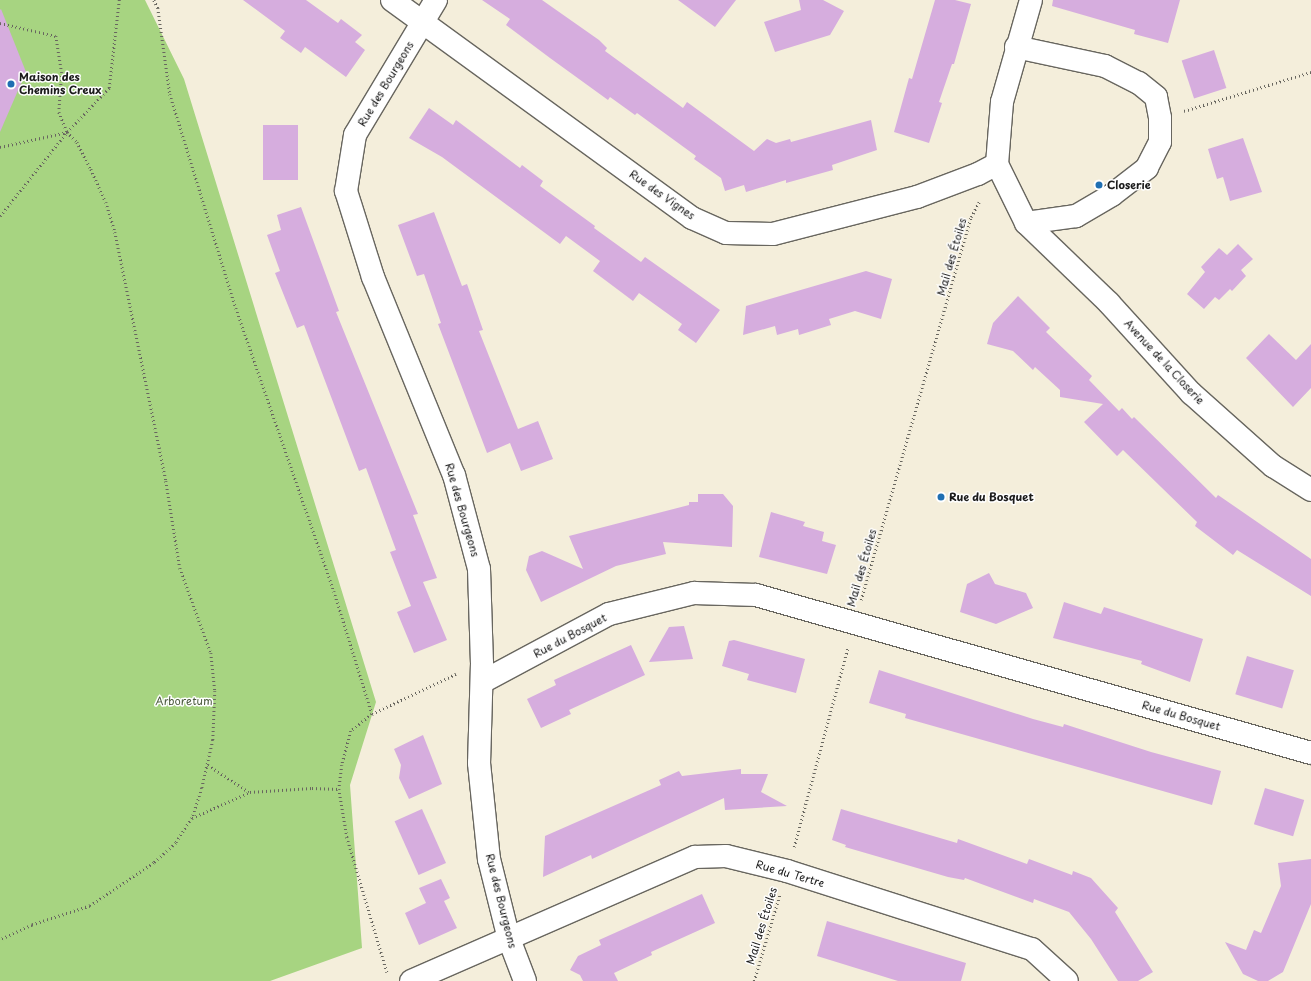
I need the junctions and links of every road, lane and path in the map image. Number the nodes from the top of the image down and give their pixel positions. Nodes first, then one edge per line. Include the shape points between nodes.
1 (119, 0) edge
2 (154, 0) edge
3 (392, 0) edge
4 (436, 0) edge
5 (1031, 0) edge
6 (0, 23) edge
7 (424, 23) junction
8 (1016, 47) junction
9 (1311, 72) edge
10 (1160, 118) junction
11 (67, 132) junction
12 (0, 147) edge
13 (997, 164) junction
14 (0, 216) edge
15 (1026, 223) junction
16 (1311, 490) edge
17 (854, 623) junction
18 (482, 673) junction
19 (372, 714) junction
20 (1311, 753) edge
21 (208, 765) junction
22 (339, 789) junction
23 (250, 792) junction
24 (192, 818) junction
25 (787, 871) junction
26 (509, 939) junction
27 (0, 940) edge
28 (388, 975) dead end
29 (411, 981) edge
30 (525, 981) edge
31 (754, 981) edge
32 (1067, 981) edge

1 - 11 path via 109,88
2 - 19 path via 158,8 172,102 236,308 334,591
3 - 7 street, Rue des Vignes
4 - 7 street, Rue des Bourgeons
5 - 8 street
6 - 11 path via 56,36 62,72 59,112
7 - 13 street, Rue des Vignes via 692,218 726,233 773,234 917,197
7 - 18 street, Rue des Bourgeons via 355,135 346,191 373,277 454,475 479,569
8 - 10 street via 1105,66 1140,83 1156,97
8 - 13 street via 1002,102
9 - 10 path
10 - 15 street via 1160,142 1148,168 1112,195 1076,216
11 - 12 path
11 - 14 path
11 - 21 path via 77,142 91,169 106,202 115,232 170,502 180,568 211,653 215,691 213,740
13 - 15 street, Avenue de la Closerie
13 - 17 path, Mail des Étoiles via 972,217
15 - 16 street, Avenue de la Closerie via 1109,303 1191,393 1273,466
17 - 18 street, Rue du Bosquet via 756,595 694,593 609,614
17 - 20 street, Rue du Bosquet
17 - 25 path, Mail des Étoiles
18 - 19 path
18 - 26 street, Rue des Bourgeons via 479,763 489,859
19 - 22 path via 351,731
21 - 23 path
21 - 24 path
22 - 23 path
22 - 28 path via 347,837
23 - 24 path
24 - 27 path via 176,843 154,863 90,906
25 - 26 street, Rue du Tertre via 726,856 695,857
25 - 31 path, Mail des Étoiles
25 - 32 street, Rue du Tertre via 1032,949
26 - 29 street, Rue du Tertre
26 - 30 street, Rue des Bourgeons

